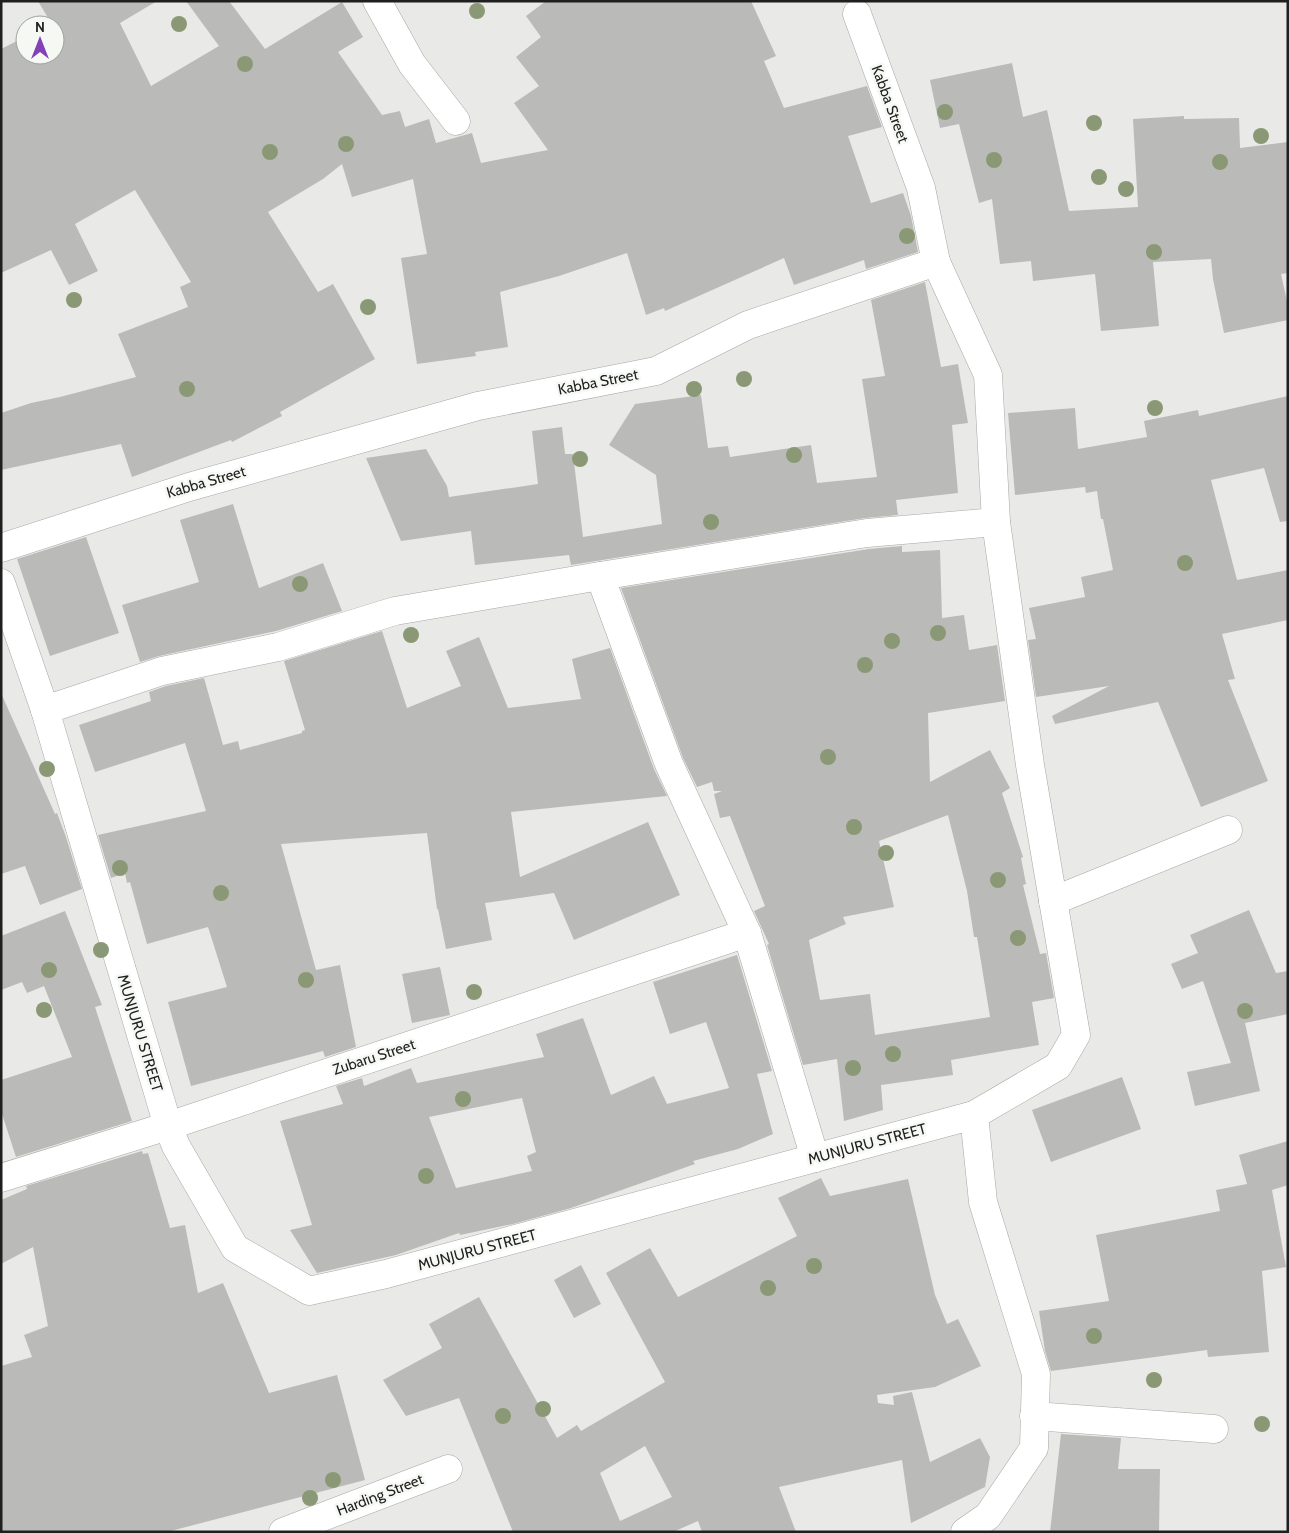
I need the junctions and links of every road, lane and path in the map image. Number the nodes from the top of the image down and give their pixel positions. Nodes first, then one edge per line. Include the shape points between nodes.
1 (377, 1) edge
2 (857, 6) edge
3 (456, 121) dead end
4 (936, 262) junction
5 (996, 522) junction
6 (1, 548) edge
7 (600, 576) junction
8 (2, 585) edge
9 (45, 710) junction
10 (1228, 830) dead end
11 (1053, 901) junction
12 (747, 933) junction
13 (974, 1115) junction
14 (168, 1126) junction
15 (815, 1158) junction
16 (1, 1178) edge
17 (1034, 1416) junction
18 (1214, 1428) dead end
19 (448, 1469) dead end
20 (283, 1532) edge
21 (965, 1532) edge

1 - 3 street via 412,64
2 - 4 street, Kabba Street via 921,188
4 - 5 street, MUNJURU STREET via 988,375
4 - 6 street, Kabba Street via 748,325 656,371 478,406 189,487
5 - 7 street via 867,533
5 - 11 street, MUNJURU STREET via 1030,765
7 - 9 street via 395,611 278,647 162,671
7 - 12 street via 669,764
8 - 9 street, MUNJURU STREET
9 - 14 street, MUNJURU STREET
10 - 11 street
11 - 13 street, MUNJURU STREET via 1076,1035 1058,1066
12 - 14 street, Zubaru Street
12 - 15 street
13 - 15 street, MUNJURU STREET
13 - 17 street via 983,1202 1036,1374
14 - 15 street, MUNJURU STREET via 176,1146 235,1248 309,1291 386,1274
14 - 16 street, Zubaru Street
17 - 18 street
17 - 21 street via 1034,1448 988,1516
19 - 20 street, Harding Street

